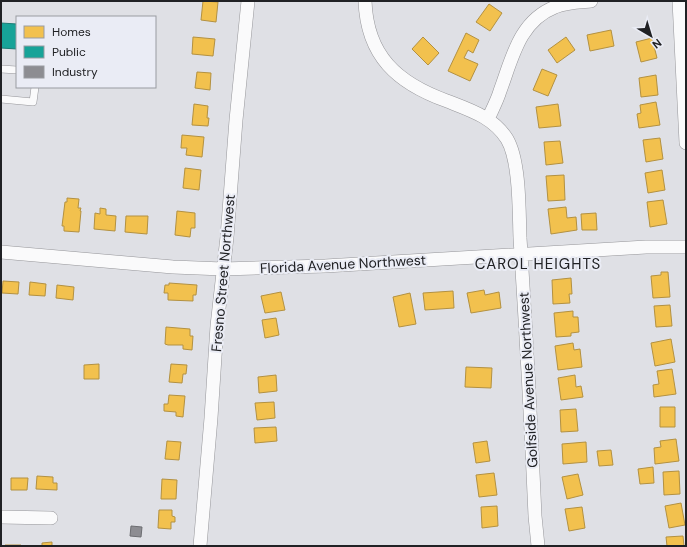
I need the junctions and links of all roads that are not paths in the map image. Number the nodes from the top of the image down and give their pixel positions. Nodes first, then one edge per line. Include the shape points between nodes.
1 (248, 1) edge
2 (365, 1) edge
3 (591, 1) edge
4 (679, 1) edge
5 (1, 69) edge
6 (684, 69) edge
7 (16, 70) edge
8 (35, 88) edge
9 (1, 99) edge
10 (488, 120) junction
11 (686, 144) edge
12 (686, 247) edge
13 (1, 252) edge
14 (521, 254) junction
15 (223, 269) junction
16 (1, 517) edge
17 (51, 518) dead end
18 (200, 546) edge
19 (538, 546) edge

1 - 15 street, Fresno Street Northwest
2 - 10 street, Golfside Avenue Northwest via 369,31 377,49 397,75 437,98 475,112
3 - 10 street via 569,2 554,7 534,19 514,48 500,93
4 - 6 street
5 - 7 lane
6 - 11 street
8 - 9 lane via 33,102
10 - 14 street, Golfside Avenue Northwest via 507,140 516,166
12 - 14 street, Florida Avenue Northwest
13 - 15 street, Florida Avenue Northwest
14 - 15 street, Florida Avenue Northwest via 325,266
14 - 19 street, Golfside Avenue Northwest
15 - 18 street, Fresno Street Northwest
16 - 17 street

